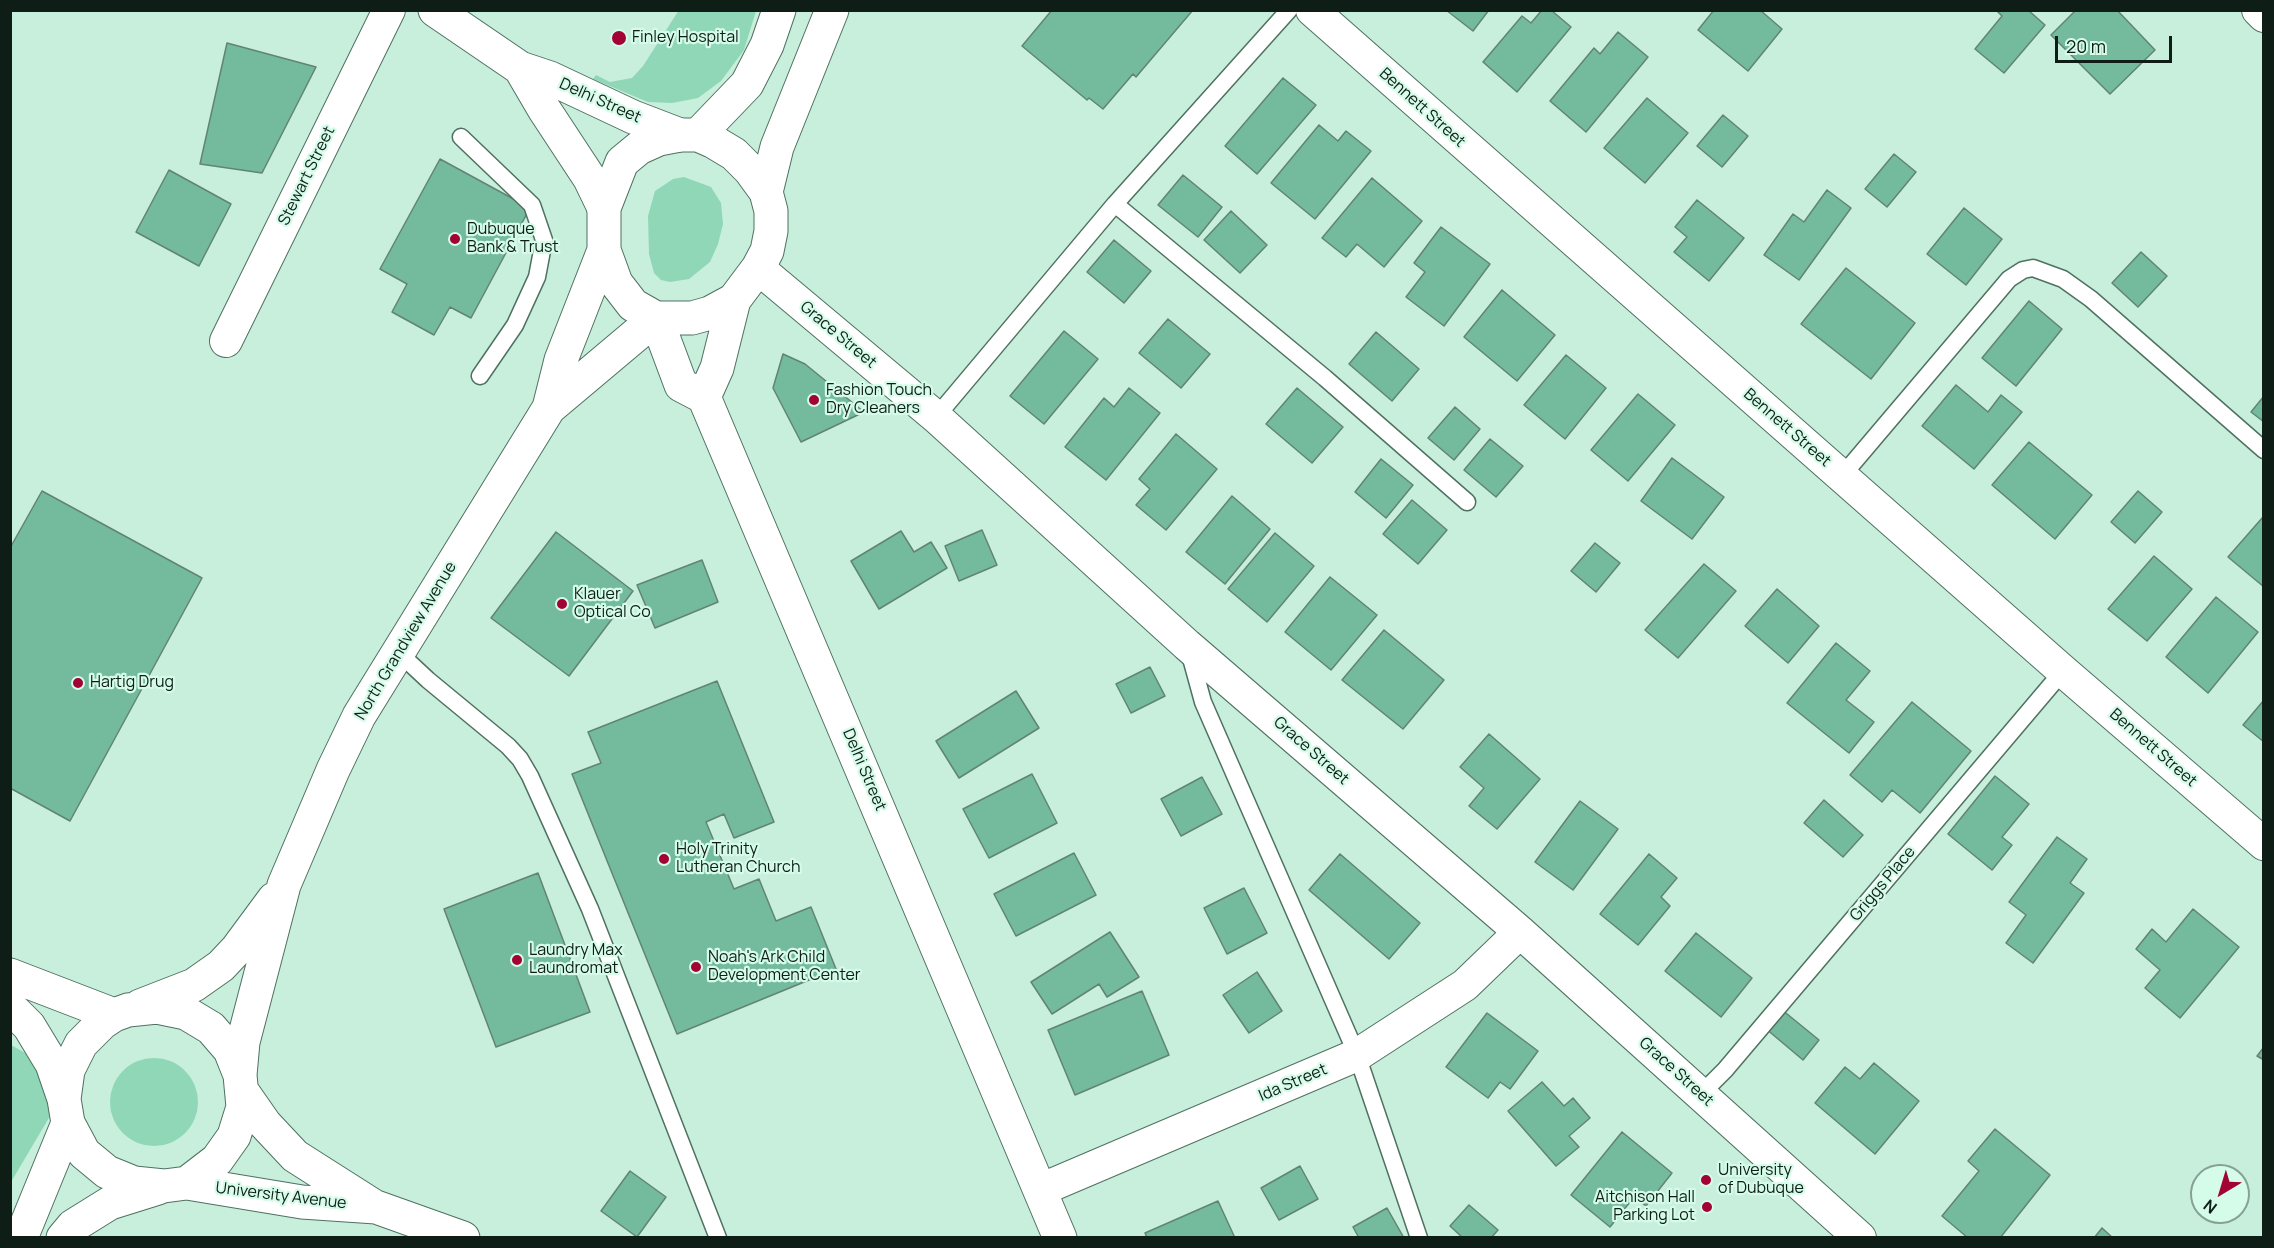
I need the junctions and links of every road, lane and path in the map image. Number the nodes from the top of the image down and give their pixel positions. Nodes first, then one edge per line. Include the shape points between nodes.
1 (388, 10) edge
2 (435, 10) edge
3 (779, 10) edge
4 (832, 10) edge
5 (1289, 10) edge
6 (1312, 10) edge
7 (2258, 10) edge
8 (2264, 16) edge
9 (520, 68) junction
10 (689, 135) junction
11 (461, 137) dead end
12 (766, 192) junction
13 (1114, 204) junction
14 (604, 208) junction
15 (604, 250) junction
16 (758, 268) junction
17 (734, 300) junction
18 (656, 318) junction
19 (226, 341) dead end
20 (480, 376) dead end
21 (704, 397) junction
22 (549, 408) junction
23 (936, 417) junction
24 (2264, 450) edge
25 (1842, 476) junction
26 (1467, 502) dead end
27 (1187, 645) junction
28 (398, 652) junction
29 (2063, 671) junction
30 (2264, 844) edge
31 (284, 885) junction
32 (1520, 932) junction
33 (10, 975) edge
34 (10, 1007) edge
35 (121, 1013) junction
36 (1357, 1055) junction
37 (241, 1083) junction
38 (1701, 1094) junction
39 (66, 1111) junction
40 (176, 1185) junction
41 (1040, 1190) junction
42 (376, 1207) junction
43 (21, 1238) edge
44 (63, 1238) edge
45 (463, 1238) edge
46 (718, 1238) edge
47 (1060, 1238) edge
48 (1419, 1238) edge
49 (1860, 1238) edge

1 - 19 street, Stewart Street
2 - 9 main road, Delhi Street
3 - 10 main road via 747,84
4 - 12 main road via 777,147
5 - 13 lane
6 - 25 street, Bennett Street
7 - 8 street
9 - 10 main road, Delhi Street via 633,117
9 - 14 main road, Delhi Street
10 - 12 main road via 734,154
10 - 14 main road via 659,139 622,162
11 - 20 lane via 532,205 544,240 537,277 515,325
12 - 16 main road via 771,231
13 - 23 lane
13 - 26 lane via 1325,378
14 - 15 main road
15 - 18 main road via 616,283 633,305
15 - 22 main road, North Grandview Avenue via 561,360
16 - 17 main road
16 - 23 street, Grace Street
17 - 18 main road via 692,318
17 - 21 main road via 717,368
18 - 21 main road via 681,385
18 - 22 main road, North Grandview Avenue
21 - 41 main road, Delhi Street
22 - 28 main road, North Grandview Avenue
23 - 27 street, Grace Street
24 - 25 lane via 2091,299 2063,279 2033,268 2010,279
25 - 29 street, Bennett Street
27 - 32 street, Grace Street
27 - 36 lane via 1203,702
28 - 31 main road, North Grandview Avenue via 359,716
28 - 46 lane via 508,746 530,776 590,909
29 - 30 street, Bennett Street
29 - 38 lane, Griggs Place
31 - 35 main road, North Grandview Avenue via 221,966 194,984
31 - 37 main road, North Grandview Avenue via 243,1042
32 - 36 street, Ida Street via 1465,985
32 - 38 street, Grace Street
33 - 35 main road
34 - 39 main road via 29,1026 52,1064
35 - 37 main road via 157,1007 186,1013 211,1028 230,1050
35 - 39 main road via 102,1023 81,1044 68,1070
36 - 41 street, Ida Street
36 - 48 lane
37 - 40 main road via 243,1107 234,1136 217,1160
37 - 42 main road, University Avenue via 265,1124 295,1156
38 - 49 street, Grace Street
39 - 40 main road via 84,1153 107,1172 134,1184
39 - 43 main road
40 - 42 main road, University Avenue via 302,1202
40 - 44 main road via 110,1203 73,1226
41 - 47 main road, Delhi Street
42 - 45 main road, University Avenue

